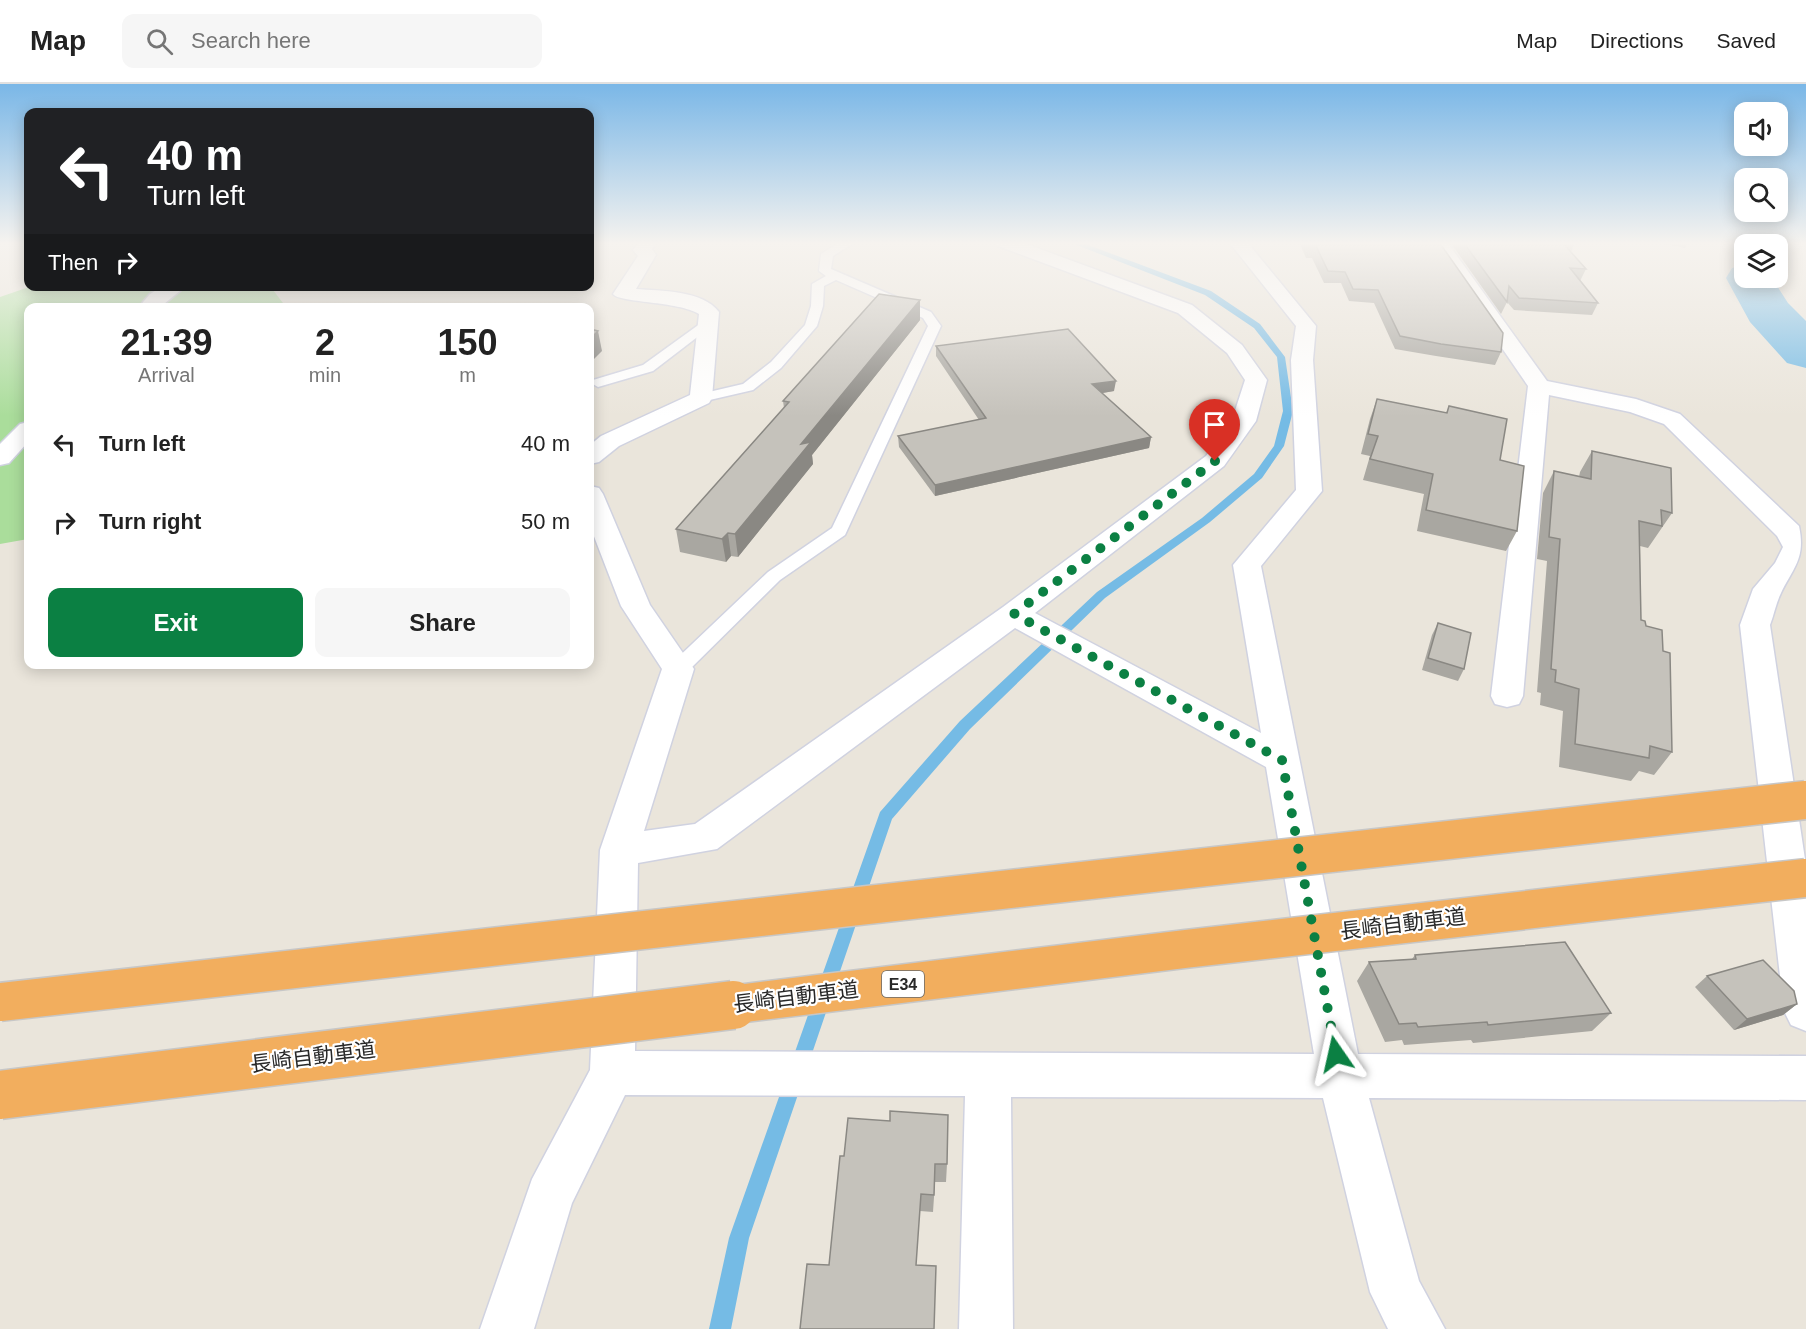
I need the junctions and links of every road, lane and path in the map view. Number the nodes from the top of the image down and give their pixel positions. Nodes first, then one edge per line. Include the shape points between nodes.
1 (684, 300) edge
2 (817, 300) edge
3 (892, 300) edge
4 (1161, 300) edge
5 (1285, 300) edge
6 (1479, 300) edge
7 (708, 322) junction
8 (598, 383) dead end
9 (1539, 386) junction
10 (701, 398) junction
11 (24, 433) edge
12 (594, 454) edge
13 (0, 458) edge
14 (594, 504) edge
15 (1025, 620) junction
16 (678, 669) junction
17 (1508, 696) dead end
18 (1282, 760) junction
19 (1806, 800) edge
20 (619, 850) junction
21 (1806, 878) edge
22 (0, 1002) edge
23 (1806, 1011) edge
24 (612, 1073) junction
25 (988, 1074) junction
26 (1340, 1076) junction
27 (1806, 1078) edge
28 (0, 1095) edge
29 (507, 1329) edge
30 (986, 1329) edge
31 (1418, 1329) edge

1 - 7 street via 697,303 709,312
2 - 10 lane via 811,326 776,365 748,387
3 - 16 lane via 927,315 935,326 839,531 774,576
4 - 15 street via 1185,309 1235,350 1256,380 1244,421 1215,461
5 - 18 street via 1306,326 1302,360 1309,491 1247,565
6 - 9 street
7 - 8 lane via 648,368
7 - 10 street
9 - 17 street
9 - 23 street via 1636,406 1672,419 1789,532 1797,547 1788,566 1768,589 1755,625
10 - 12 street via 610,441
11 - 13 street
14 - 16 street via 636,606
15 - 18 street
15 - 20 street via 705,838
16 - 20 street
18 - 26 street
19 - 22 highway, bridge
20 - 24 street
21 - 28 highway, 長崎自動車道 / E34, bridge
24 - 25 street
24 - 29 street via 549,1196
25 - 26 street
25 - 30 street
26 - 27 street
26 - 31 street via 1396,1292

